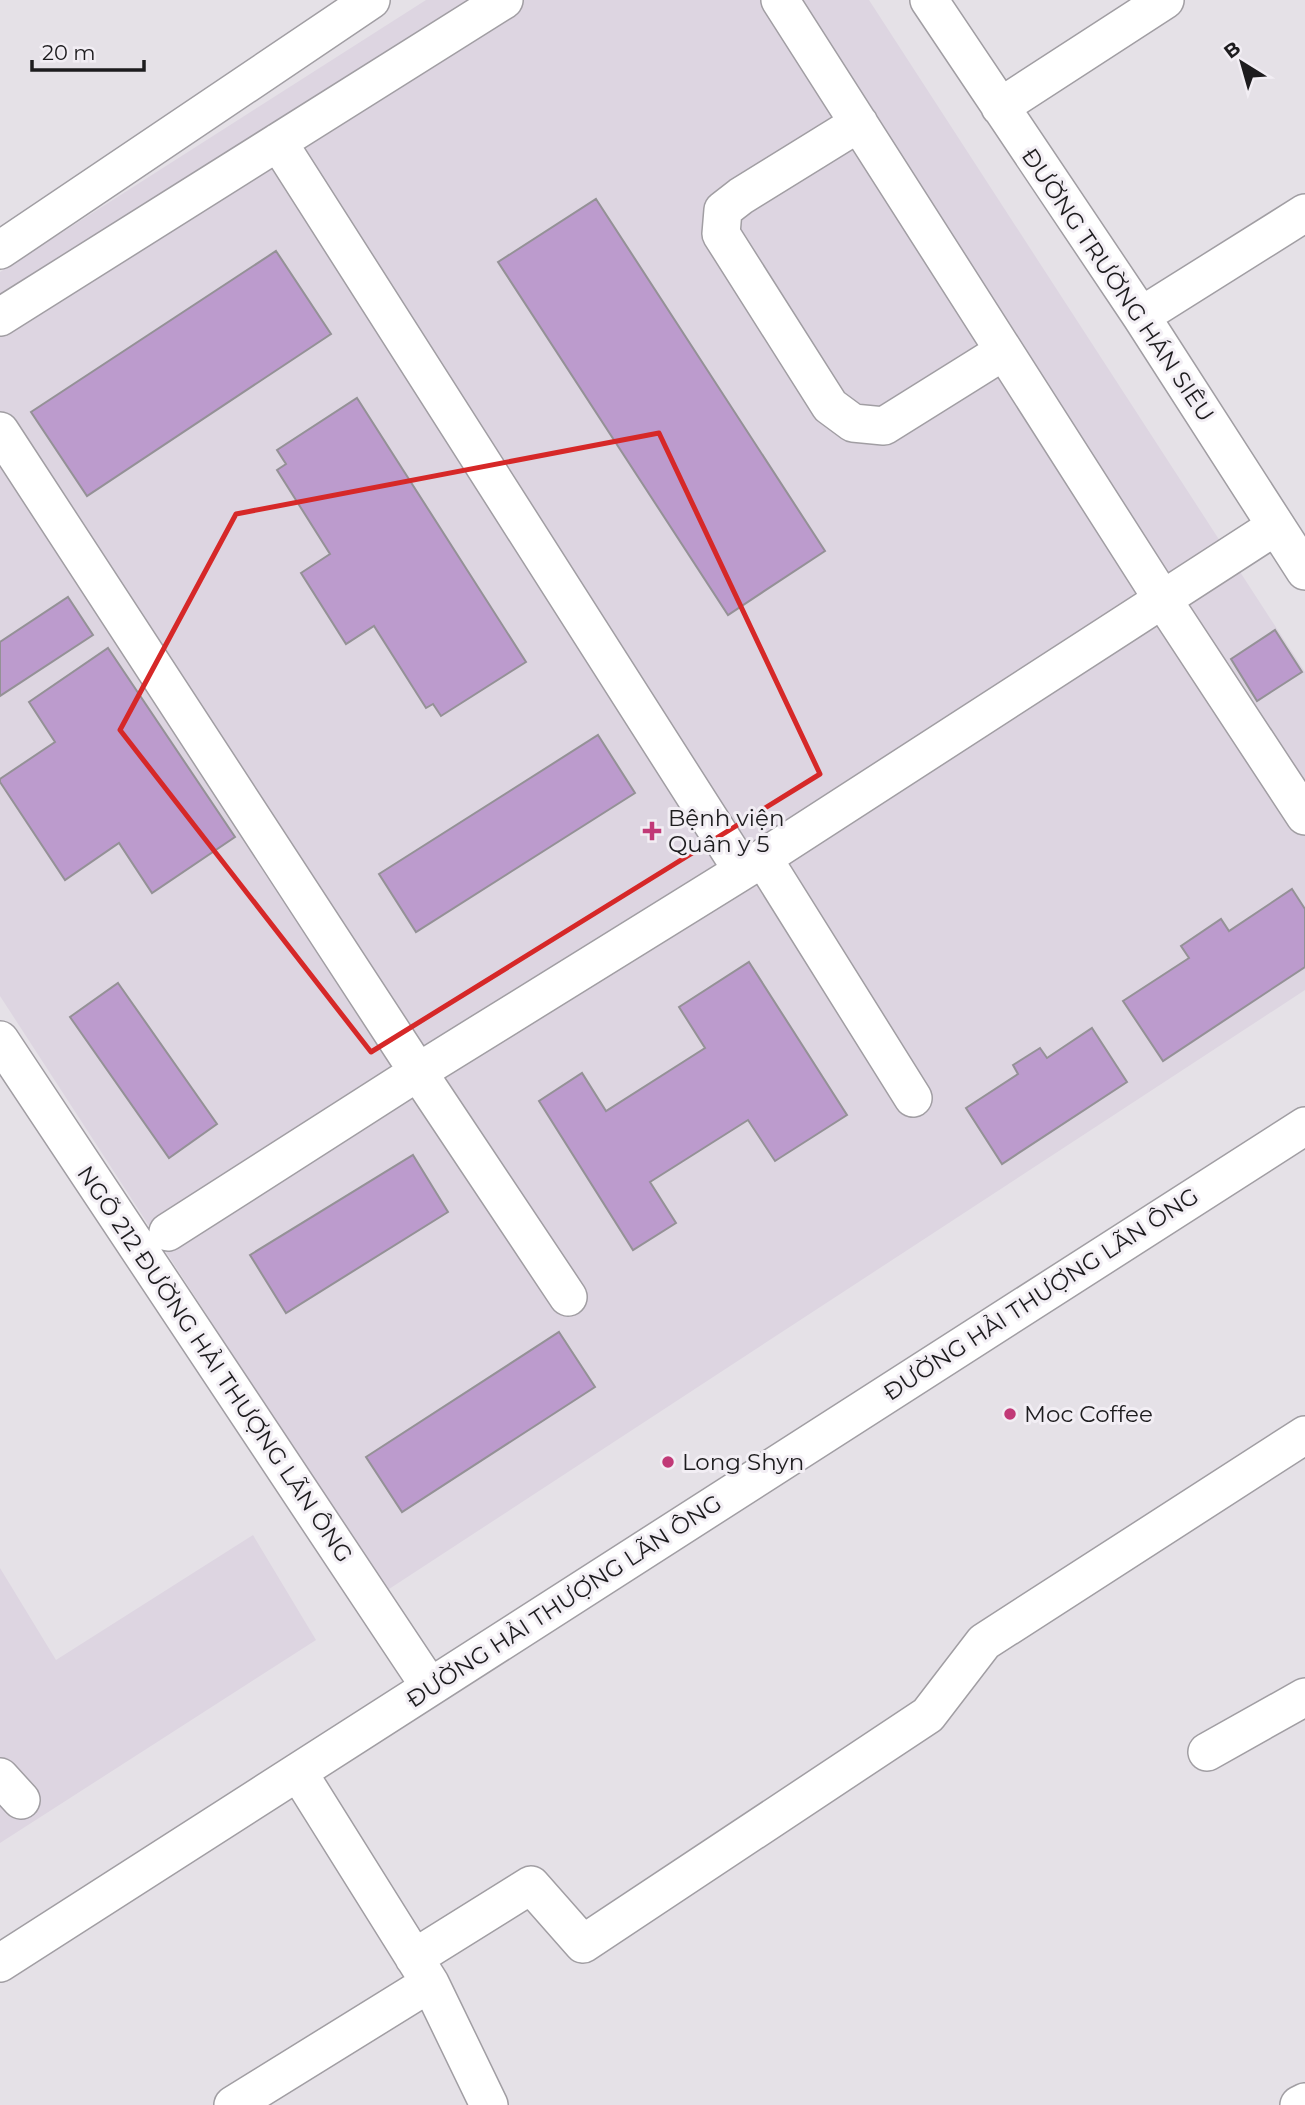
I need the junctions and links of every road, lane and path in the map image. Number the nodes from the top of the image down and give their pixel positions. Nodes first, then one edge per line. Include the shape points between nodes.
1 (371, 0) edge
2 (504, 0) edge
3 (780, 0) edge
4 (929, 0) edge
5 (1165, 0) edge
6 (1000, 107) junction
7 (859, 123) junction
8 (278, 142) junction
9 (1305, 213) edge
10 (0, 250) edge
11 (1141, 316) junction
12 (0, 317) edge
13 (1004, 351) junction
14 (0, 431) edge
15 (1276, 526) junction
16 (1305, 571) edge
17 (1163, 600) junction
18 (1305, 816) edge
19 (753, 864) junction
20 (0, 1040) edge
21 (418, 1072) junction
22 (913, 1098) dead end
23 (1305, 1125) edge
24 (168, 1232) dead end
25 (568, 1297) dead end
26 (1305, 1435) edge
27 (430, 1687) junction
28 (1305, 1697) edge
29 (1207, 1752) dead end
30 (298, 1772) junction
31 (0, 1963) edge
32 (422, 1971) junction
33 (1305, 2102) edge
34 (233, 2105) edge
35 (489, 2105) edge
36 (1299, 2105) edge

1 - 10 street
2 - 8 street
3 - 7 street
4 - 6 street, ĐƯỜNG TRƯỜNG HÁN SIÊU
5 - 6 street
6 - 11 street, ĐƯỜNG TRƯỜNG HÁN SIÊU
7 - 13 street
7 - 13 street via 723,210 721,234 830,407 853,423 884,426
8 - 12 street
8 - 19 street
9 - 11 street
11 - 15 street, ĐƯỜNG TRƯỜNG HÁN SIÊU
13 - 17 street
14 - 21 street
15 - 16 street, ĐƯỜNG TRƯỜNG HÁN SIÊU
15 - 17 street
17 - 18 street
17 - 19 street
19 - 21 street
19 - 22 street
20 - 27 street, NGÕ 212 ĐƯỜNG HẢI THƯỢNG LÃN ÔNG
21 - 24 street
21 - 25 street
23 - 27 street, ĐƯỜNG HẢI THƯỢNG LÃN ÔNG
26 - 32 street via 984,1642 928,1715 583,1944 531,1885
27 - 30 street, ĐƯỜNG HẢI THƯỢNG LÃN ÔNG
28 - 29 street
30 - 31 street, ĐƯỜNG HẢI THƯỢNG LÃN ÔNG
30 - 32 street
32 - 34 street
32 - 35 street
33 - 36 street

